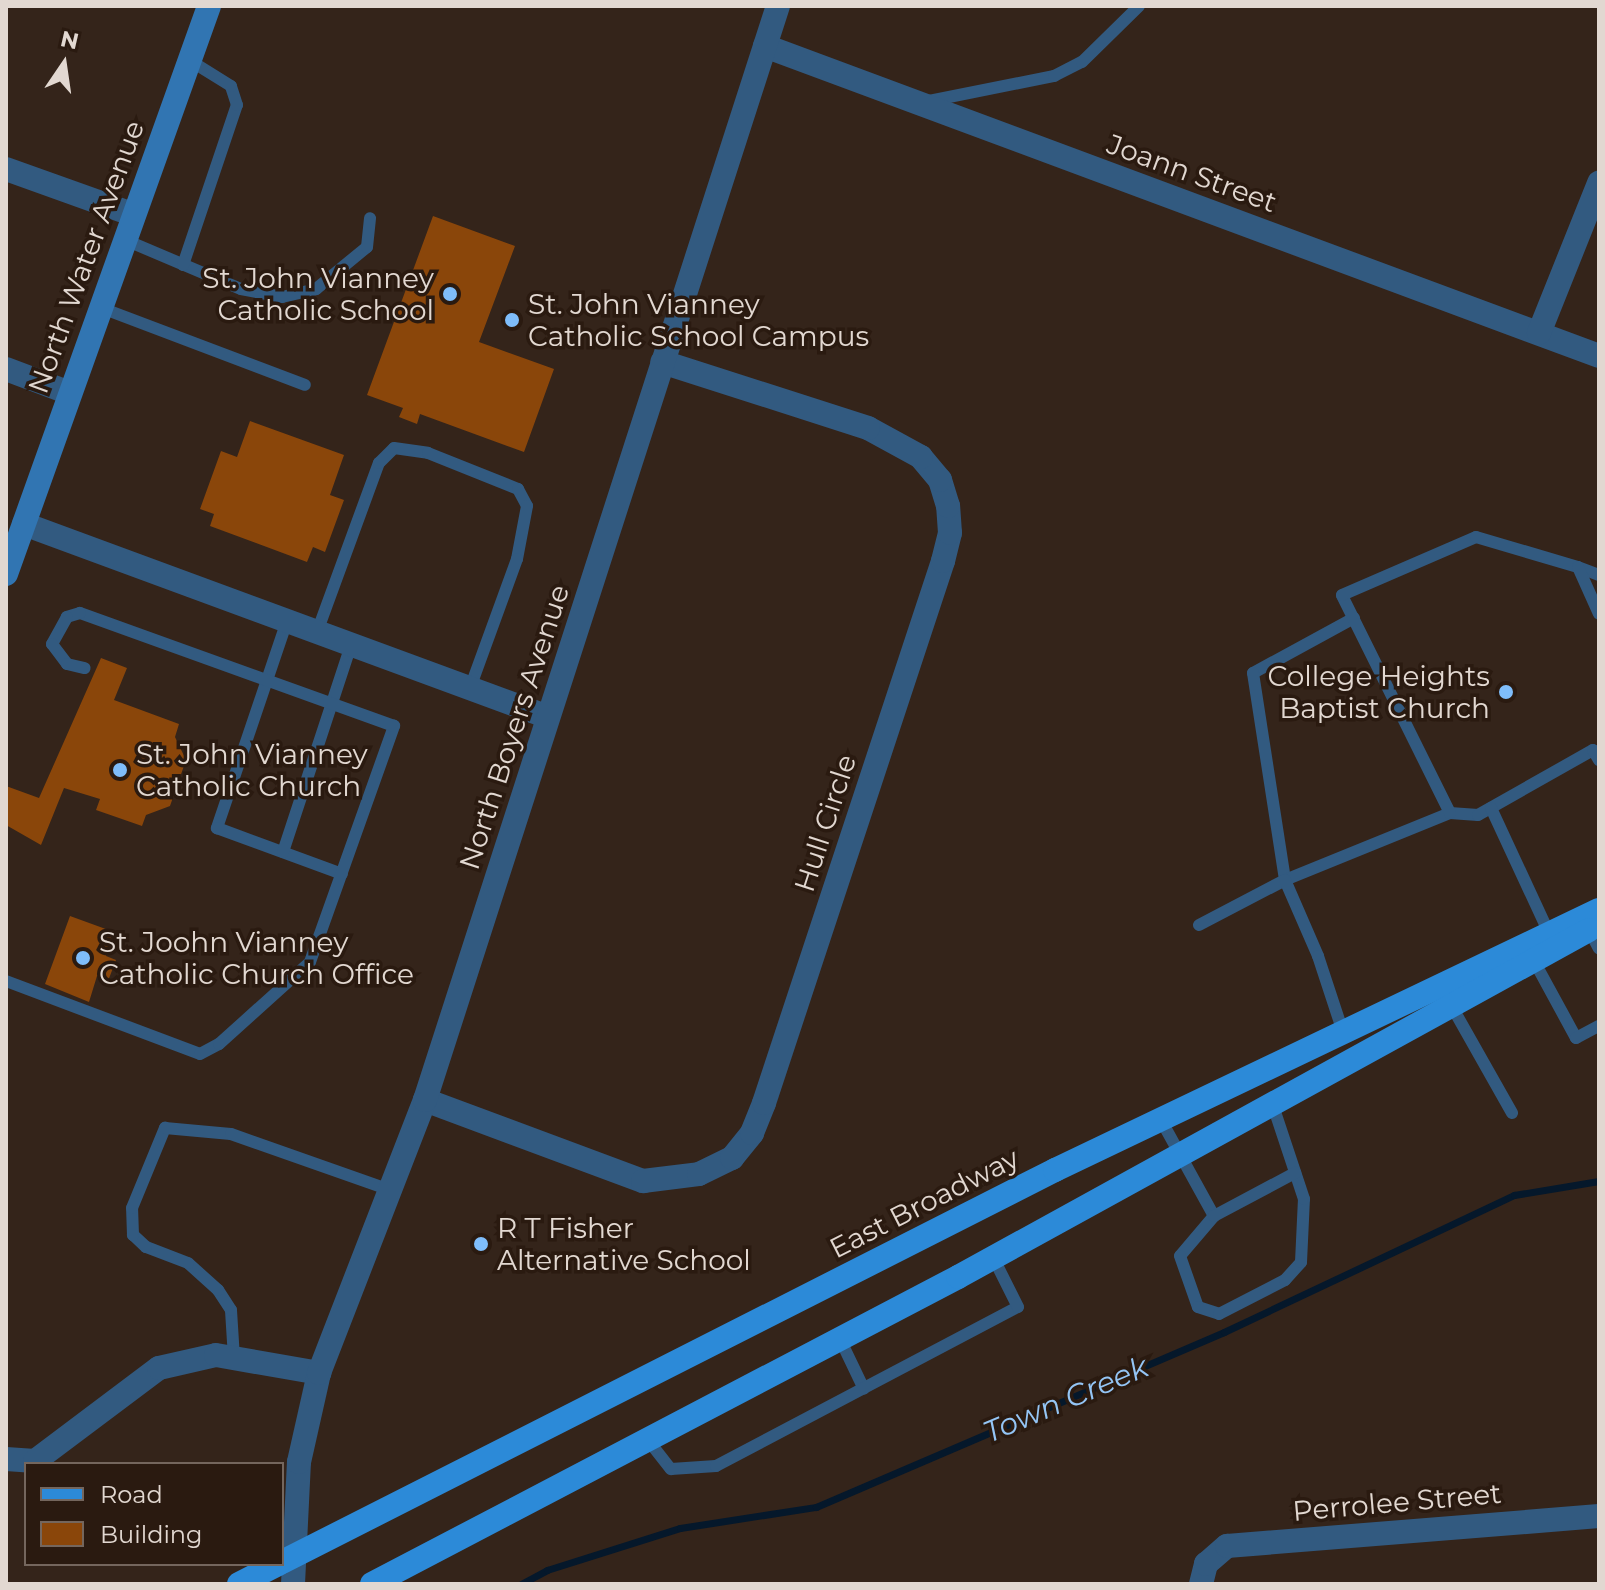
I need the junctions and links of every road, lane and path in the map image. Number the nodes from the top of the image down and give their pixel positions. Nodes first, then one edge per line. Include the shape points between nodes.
1 (209, 6) edge
2 (778, 6) edge
3 (1139, 6) edge
4 (765, 46) junction
5 (189, 60) junction
6 (919, 103) junction
7 (6, 169) edge
8 (1599, 183) edge
9 (132, 214) junction
10 (370, 218) dead end
11 (123, 239) junction
12 (183, 265) junction
13 (99, 307) junction
14 (1539, 333) junction
15 (1599, 356) edge
16 (662, 362) junction
17 (6, 369) edge
18 (305, 385) dead end
19 (70, 393) junction
20 (24, 524) junction
21 (1578, 567) junction
22 (6, 574) edge
23 (1599, 575) edge
24 (1599, 614) edge
25 (1354, 618) junction
26 (287, 621) junction
27 (317, 632) junction
28 (351, 645) junction
29 (85, 668) dead end
30 (266, 683) junction
31 (470, 688) junction
32 (332, 704) junction
33 (548, 717) junction
34 (1597, 751) edge
35 (1491, 808) junction
36 (1450, 813) junction
37 (283, 852) junction
38 (342, 874) junction
39 (1285, 880) junction
40 (1199, 925) dead end
41 (1597, 926) edge
42 (1553, 941) junction
43 (1533, 959) junction
44 (6, 981) edge
45 (1451, 1005) junction
46 (1599, 1026) edge
47 (1343, 1032) junction
48 (425, 1100) junction
49 (1273, 1106) junction
50 (1512, 1113) dead end
51 (1161, 1120) junction
52 (1181, 1156) junction
53 (1295, 1173) junction
54 (390, 1190) junction
55 (1214, 1216) junction
56 (993, 1257) junction
57 (840, 1339) junction
58 (234, 1358) junction
59 (319, 1373) junction
60 (864, 1389) junction
61 (648, 1440) junction
62 (6, 1459) edge
63 (1599, 1516) edge
64 (284, 1555) edge
65 (284, 1560) edge
66 (284, 1563) edge
67 (273, 1566) edge
68 (1203, 1574) edge
69 (239, 1584) edge
70 (293, 1584) edge
71 (372, 1584) edge

1 - 5 main road, North Water Avenue
2 - 4 street, North Boyers Avenue
3 - 6 lane via 1082,62 1054,76
4 - 6 street, Joann Street
4 - 16 street, North Boyers Avenue
5 - 9 main road, North Water Avenue
5 - 12 lane via 231,86 237,105
6 - 14 street, Joann Street
7 - 9 street
8 - 14 street
9 - 11 main road, North Water Avenue
10 - 12 lane via 367,247 316,289 282,297 241,289
11 - 12 lane
11 - 13 main road, North Water Avenue
13 - 18 lane
13 - 19 main road, North Water Avenue
14 - 15 street, Joann Street
16 - 33 street, North Boyers Avenue
16 - 48 street, Hull Circle via 868,428 921,457 940,480 948,506 950,533 943,561 764,1103 752,1133 732,1158 699,1174 643,1181
17 - 19 street
19 - 20 main road, North Water Avenue
20 - 22 main road, North Water Avenue
20 - 26 street
21 - 23 lane
21 - 24 lane
21 - 25 lane via 1476,537 1342,595
25 - 36 lane
25 - 39 lane via 1253,673
26 - 27 street
26 - 30 lane
27 - 28 street
27 - 31 lane via 379,463 394,448 428,453 518,489 527,506 517,559
28 - 31 street
28 - 32 lane
29 - 30 lane via 67,664 52,644 67,617 80,613 109,619
30 - 32 lane
30 - 37 lane via 217,828
31 - 33 street
32 - 37 lane
32 - 38 lane via 394,726
33 - 48 street, North Boyers Avenue
34 - 35 lane
35 - 36 lane via 1478,815
35 - 42 lane
36 - 39 lane
37 - 38 lane
38 - 44 lane via 310,962 275,998 200,1054
39 - 40 lane
39 - 47 lane
41 - 42 main road, East Broadway
42 - 43 main road, East Broadway
42 - 47 main road, East Broadway
43 - 45 main road, East Broadway
43 - 46 lane via 1576,1038
45 - 49 main road, East Broadway
45 - 50 lane
47 - 51 main road, East Broadway
48 - 54 street, North Boyers Avenue
49 - 52 main road, East Broadway
49 - 53 lane
51 - 52 lane
51 - 65 main road, East Broadway
52 - 55 lane
52 - 56 main road, East Broadway
53 - 55 lane
53 - 55 lane via 1304,1199 1301,1262 1285,1280 1219,1314 1198,1307 1180,1256
54 - 58 lane via 231,1134 165,1128 132,1208 133,1235 146,1247 188,1263 218,1290 231,1310
54 - 59 street, North Boyers Avenue
56 - 57 main road, East Broadway
56 - 60 lane via 1018,1307
57 - 60 lane
57 - 61 main road, East Broadway
58 - 59 street
58 - 62 street via 216,1355 159,1368 35,1461
59 - 64 street, North Boyers Avenue
60 - 61 lane via 699,1471 665,1466
61 - 71 main road, East Broadway
63 - 68 street, Perrolee Street via 1227,1546
66 - 70 street, North Boyers Avenue
67 - 69 main road, East Broadway

